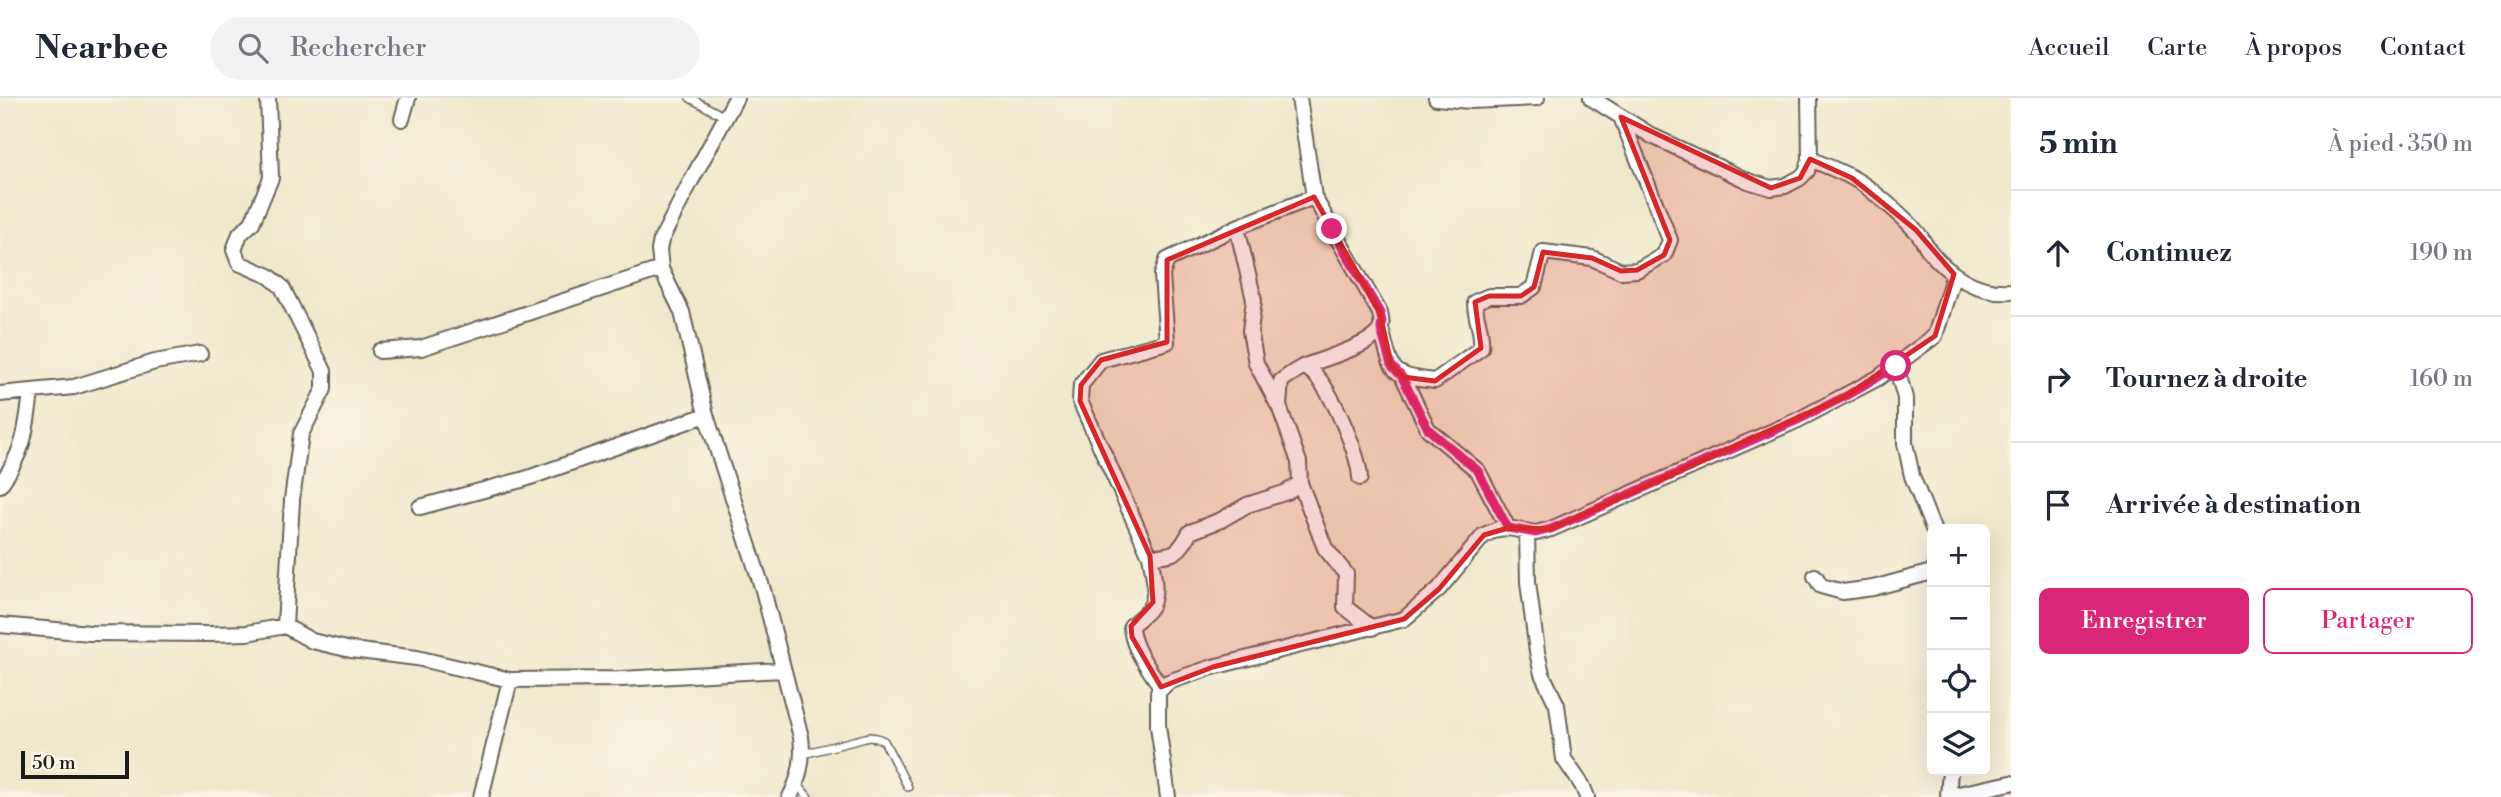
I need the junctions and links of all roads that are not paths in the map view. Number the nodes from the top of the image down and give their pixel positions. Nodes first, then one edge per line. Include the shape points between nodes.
1 (268, 98) edge
2 (408, 98) edge
3 (690, 98) edge
4 (736, 98) edge
5 (1299, 98) edge
6 (1436, 98) edge
7 (1537, 98) edge
8 (1591, 98) edge
9 (1809, 98) edge
10 (725, 117) junction
11 (1621, 117) junction
12 (402, 120) dead end
13 (1810, 159) junction
14 (1314, 197) junction
15 (1237, 227) junction
16 (662, 269) junction
17 (1954, 274) junction
18 (2011, 291) edge
19 (1381, 329) junction
20 (380, 351) dead end
21 (200, 354) dead end
22 (1304, 366) junction
23 (1896, 366) junction
24 (1402, 377) junction
25 (31, 393) junction
26 (0, 394) edge
27 (1279, 406) junction
28 (706, 415) junction
29 (1360, 478) dead end
30 (1300, 483) junction
31 (0, 485) edge
32 (419, 507) dead end
33 (1931, 524) edge
34 (1508, 528) junction
35 (1527, 532) junction
36 (1150, 556) junction
37 (1927, 573) edge
38 (1815, 576) dead end
39 (0, 625) edge
40 (285, 626) junction
41 (1372, 628) junction
42 (783, 670) junction
43 (510, 680) junction
44 (1161, 687) junction
45 (803, 754) junction
46 (1950, 776) edge
47 (2011, 783) edge
48 (908, 787) dead end
49 (794, 791) edge
50 (1948, 796) edge
51 (481, 797) edge
52 (808, 797) edge
53 (1168, 797) edge
54 (1587, 797) edge

1 - 40 street via 271,178 252,223 240,234 234,250 239,263 269,275 282,287 324,371 324,389 299,447
2 - 12 street
3 - 10 lane
4 - 10 street
5 - 14 street
6 - 7 street
8 - 11 street
9 - 13 street
10 - 16 street via 661,240
11 - 13 street via 1770,188 1800,178
11 - 24 street via 1670,240 1664,255 1637,271 1621,271 1592,258 1543,252 1534,287 1521,296 1489,296 1475,302 1475,318 1483,332 1481,348 1435,381
13 - 17 street via 1871,190 1916,230
14 - 15 street
14 - 19 street via 1380,313
15 - 27 street via 1254,300 1250,331 1256,363
15 - 36 street via 1167,260 1162,275 1167,342 1101,360 1081,385 1080,401
16 - 20 street via 421,348
16 - 28 street via 682,312
17 - 18 street via 1978,289
17 - 23 street via 1935,336
19 - 22 street via 1335,357
19 - 24 street via 1391,365
21 - 25 street via 155,362 83,385
22 - 27 street via 1281,382
22 - 29 street via 1317,376 1340,418 1359,463
23 - 33 street via 1905,398 1905,443 1912,476
23 - 35 street via 1798,420 1551,529
24 - 34 street via 1428,429 1478,471
25 - 26 street
25 - 31 street via 26,436 15,465
27 - 30 street via 1299,462
28 - 32 street via 525,479
28 - 42 street via 763,590
30 - 36 street via 1190,531 1174,553
30 - 41 street via 1325,548 1346,574 1345,607
34 - 35 street
34 - 41 street via 1484,535 1439,589 1404,619
35 - 54 street via 1537,652 1557,705 1564,759
36 - 44 street via 1153,602 1131,626 1132,637
37 - 38 street via 1843,592 1821,586
39 - 40 street via 90,633 211,634
40 - 43 street via 312,641 417,658
41 - 44 street via 1213,667
42 - 43 street
42 - 45 street
43 - 51 street
44 - 53 street via 1158,726
45 - 48 lane via 877,738 884,741
45 - 49 street
46 - 50 street
47 - 50 street
49 - 52 lane

